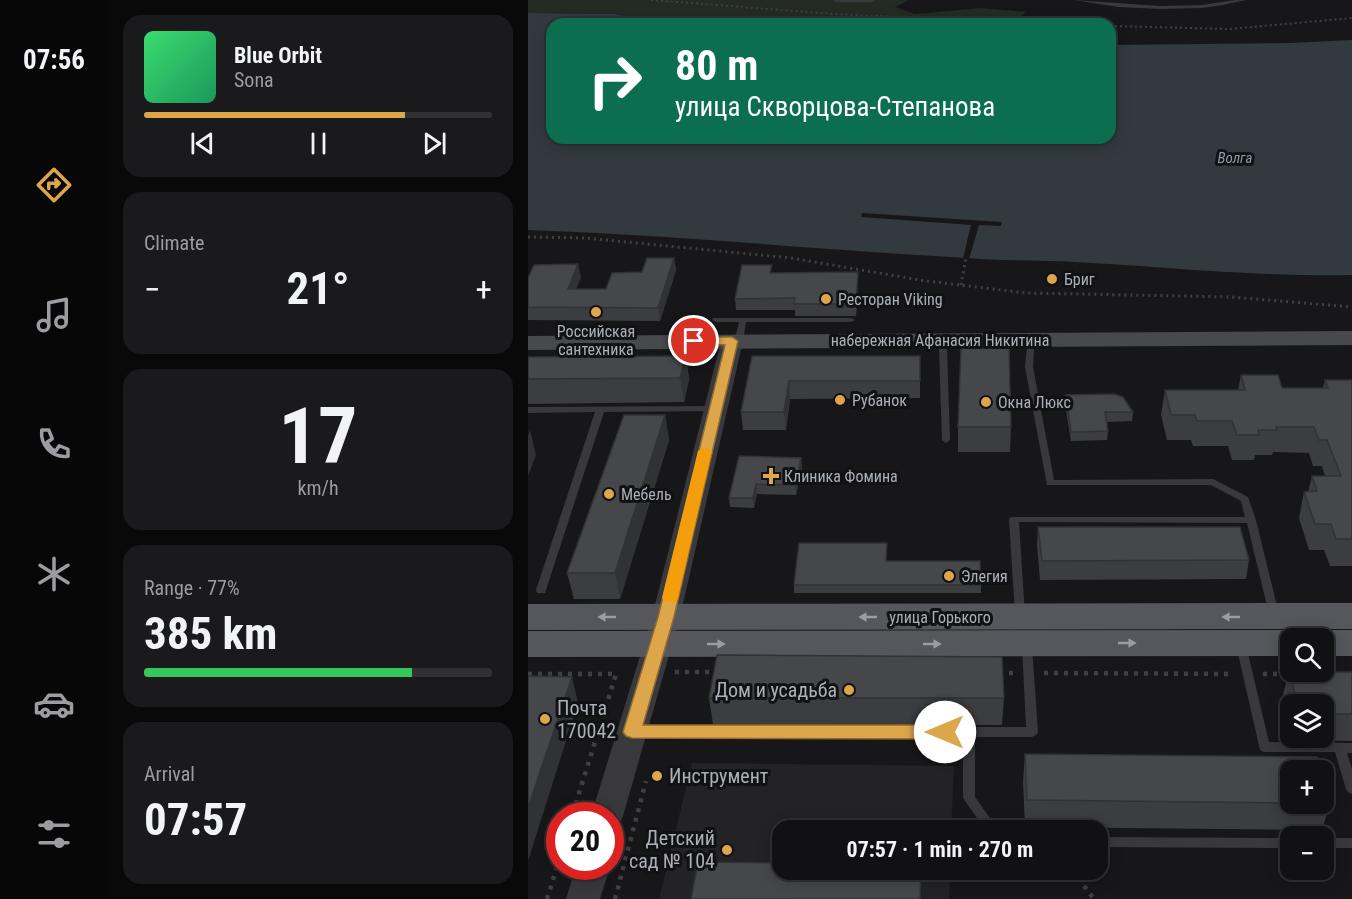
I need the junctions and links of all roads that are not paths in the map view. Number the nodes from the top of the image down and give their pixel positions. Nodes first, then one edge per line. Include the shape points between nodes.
1 (836, 0) edge
2 (872, 0) edge
3 (1077, 0) edge
4 (1243, 0) edge
5 (716, 320) dead end
6 (851, 320) dead end
7 (735, 337) junction
8 (1352, 338) edge
9 (528, 342) edge
10 (1352, 347) edge
11 (943, 349) junction
12 (1030, 349) junction
13 (528, 352) edge
14 (715, 409) junction
15 (528, 410) edge
16 (600, 410) junction
17 (946, 440) dead end
18 (1251, 520) junction
19 (534, 604) edge
20 (1352, 616) edge
21 (1281, 628) edge
22 (1292, 628) edge
23 (1023, 630) junction
24 (1280, 630) edge
25 (1280, 631) edge
26 (1241, 643) junction
27 (1334, 643) edge
28 (1352, 643) edge
29 (528, 644) edge
30 (666, 644) junction
31 (632, 732) junction
32 (969, 732) junction
33 (1346, 748) edge
34 (1352, 789) edge
35 (611, 802) edge
36 (985, 820) edge
37 (1108, 842) edge
38 (1280, 843) edge
39 (1334, 843) edge
40 (1352, 843) edge
41 (588, 880) edge
42 (583, 899) edge

1 - 2 lane
3 - 4 lane via 1181,8
5 - 7 lane
6 - 7 lane
7 - 8 main road, набережная Афанасия Никитина
7 - 9 main road, набережная Афанасия Никитина
7 - 11 main road, набережная Афанасия Никитина
7 - 13 main road, набережная Афанасия Никитина
7 - 14 street
10 - 12 main road, набережная Афанасия Никитина
11 - 12 main road, набережная Афанасия Никитина
11 - 17 lane
12 - 18 lane via 1029,368 1050,483 1213,482 1245,499
14 - 16 lane
14 - 30 street
15 - 16 lane
16 - 19 lane
18 - 21 lane
18 - 23 lane via 1014,519
30 -> 19 main road, улица Горького
20 - 22 main road, улица Горького
24 -> 23 main road, улица Горького
23 -> 26 main road, улица Горького
23 - 30 main road, улица Горького
23 - 32 lane via 1032,732
25 - 26 main road, улица Горького
26 - 33 lane via 1264,747
27 - 28 main road
29 - 30 main road, улица Горького
30 - 31 street
31 - 32 lane
31 - 35 street
32 - 36 lane via 969,798
33 - 34 lane
37 - 38 lane
39 - 40 lane
41 - 42 street

